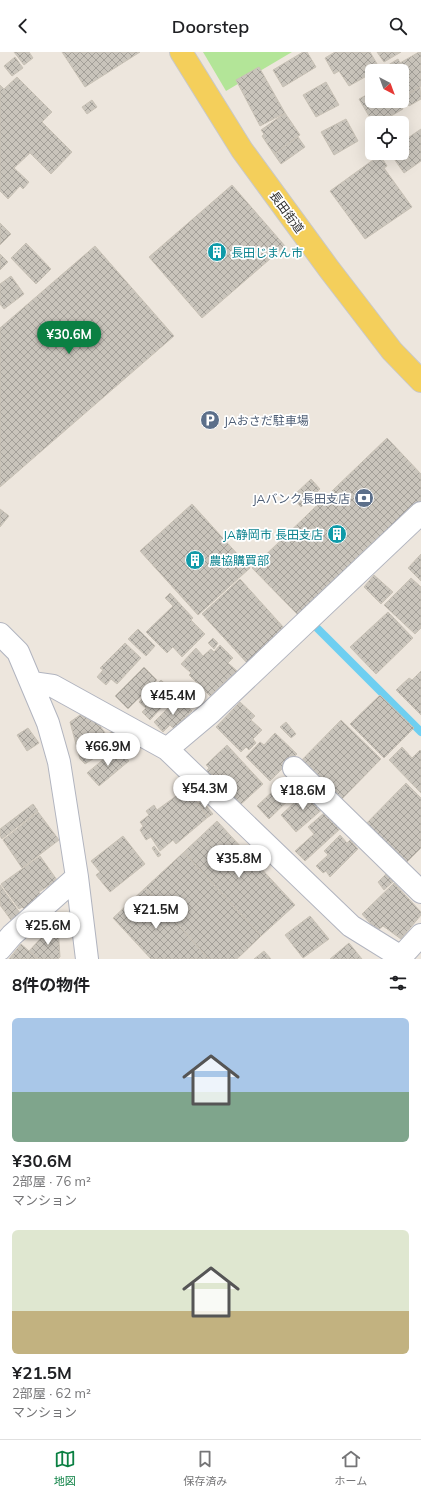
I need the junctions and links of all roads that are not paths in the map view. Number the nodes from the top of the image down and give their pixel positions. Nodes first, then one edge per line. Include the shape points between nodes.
1 (181, 52) edge
2 (421, 381) edge
3 (421, 513) edge
4 (0, 634) edge
5 (32, 683) junction
6 (167, 749) junction
7 (294, 768) dead end
8 (77, 877) junction
9 (421, 892) edge
10 (421, 935) edge
11 (0, 949) edge
12 (401, 958) edge
13 (87, 959) edge

1 - 2 main road, 長田街道 via 242,150 388,345
3 - 6 street via 217,707
4 - 5 street via 18,652
5 - 6 street via 53,686
5 - 8 street via 48,723 59,762
6 - 12 street via 351,926
7 - 9 street
8 - 11 street via 12,935
8 - 13 street
10 - 12 street

